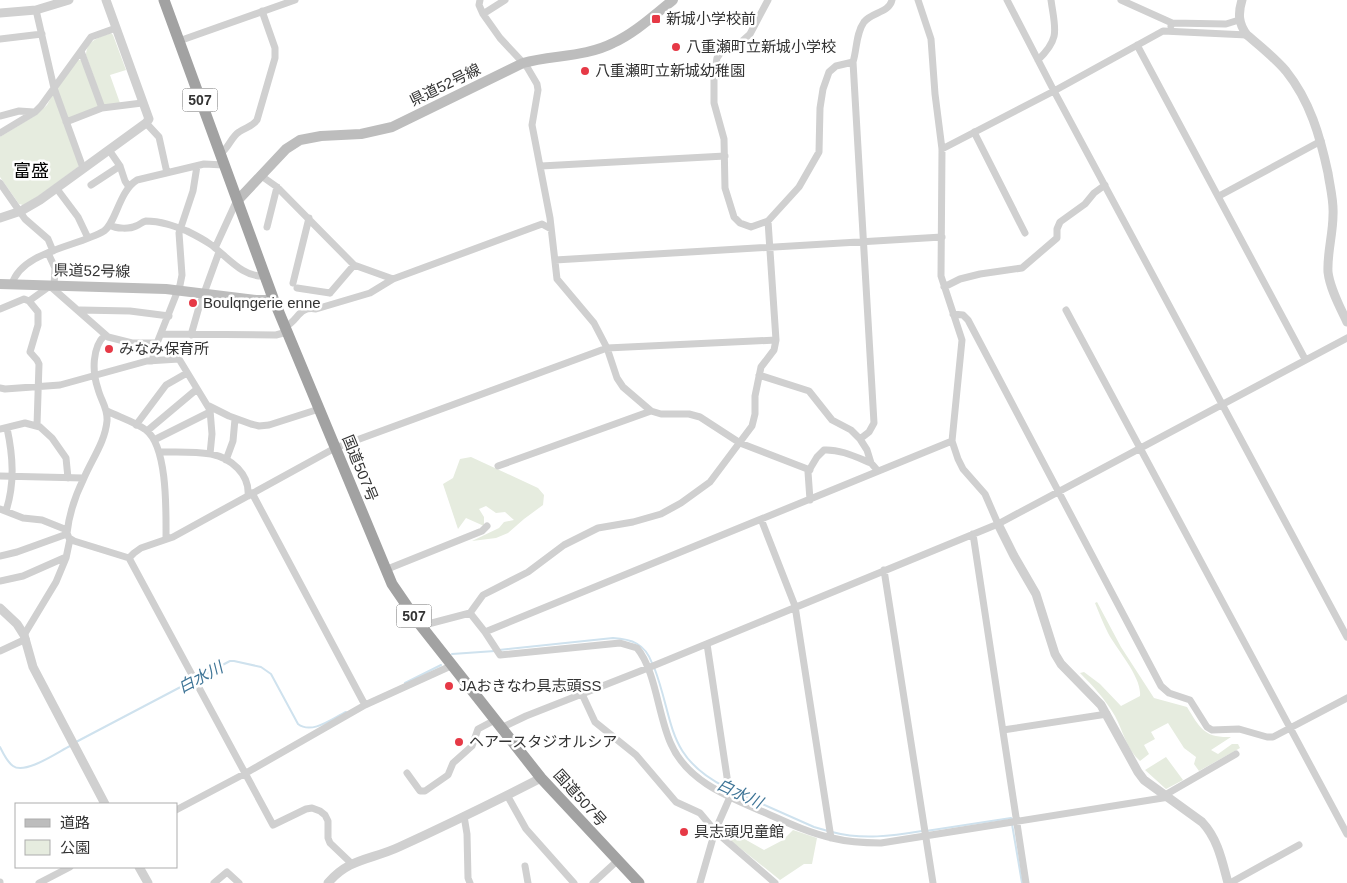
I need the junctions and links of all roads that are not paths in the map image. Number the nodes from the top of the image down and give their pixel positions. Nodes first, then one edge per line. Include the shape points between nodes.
1 (69, 0) edge
2 (106, 0) edge
3 (164, 0) edge
4 (294, 0) edge
5 (480, 0) edge
6 (505, 0) edge
7 (672, 0) edge
8 (768, 0) edge
9 (892, 0) edge
10 (918, 0) edge
11 (1007, 0) edge
12 (1050, 0) edge
13 (1121, 0) edge
14 (1242, 0) edge
15 (36, 10) junction
16 (262, 12) junction
17 (0, 13) edge
18 (483, 14) junction
19 (1239, 20) junction
20 (1171, 27) junction
21 (116, 28) junction
22 (42, 34) junction
23 (1247, 35) junction
24 (0, 39) edge
25 (179, 41) junction
26 (1137, 45) junction
27 (81, 51) junction
28 (1038, 60) junction
29 (853, 62) junction
30 (523, 63) junction
31 (54, 88) junction
32 (1054, 91) junction
33 (142, 103) junction
34 (102, 108) junction
35 (34, 112) junction
36 (0, 116) edge
37 (66, 122) junction
38 (146, 123) junction
39 (974, 132) junction
40 (0, 133) edge
41 (1321, 142) junction
42 (942, 149) junction
43 (109, 150) junction
44 (725, 156) junction
45 (222, 160) junction
46 (120, 166) junction
47 (197, 166) junction
48 (540, 166) junction
49 (83, 168) junction
50 (167, 173) junction
51 (260, 175) junction
52 (0, 183) edge
53 (91, 185) dead end
54 (1105, 185) junction
55 (129, 187) junction
56 (277, 187) junction
57 (57, 189) junction
58 (1219, 196) junction
59 (238, 200) junction
60 (21, 212) junction
61 (0, 218) edge
62 (309, 218) junction
63 (768, 221) junction
64 (110, 225) junction
65 (267, 227) dead end
66 (180, 229) junction
67 (551, 229) junction
68 (1025, 233) dead end
69 (942, 236) junction
70 (88, 238) junction
71 (864, 242) junction
72 (770, 248) junction
73 (217, 250) junction
74 (51, 252) junction
75 (555, 260) junction
76 (354, 265) junction
77 (265, 276) junction
78 (393, 279) junction
79 (0, 284) edge
80 (12, 284) junction
81 (52, 286) junction
82 (944, 287) junction
83 (179, 290) junction
84 (330, 292) junction
85 (204, 293) junction
86 (273, 298) junction
87 (29, 301) junction
88 (336, 304) junction
89 (0, 309) edge
90 (80, 310) junction
91 (1066, 310) dead end
92 (953, 314) junction
93 (169, 316) junction
94 (1347, 322) edge
95 (286, 330) junction
96 (105, 334) junction
97 (161, 334) junction
98 (191, 335) junction
99 (1347, 338) edge
100 (776, 340) junction
101 (156, 343) junction
102 (607, 348) junction
103 (1305, 360) junction
104 (152, 361) junction
105 (187, 373) junction
106 (96, 375) junction
107 (759, 375) junction
108 (38, 387) junction
109 (0, 388) edge
110 (8, 389) junction
111 (197, 390) junction
112 (0, 395) edge
113 (205, 402) junction
114 (1223, 404) junction
115 (319, 409) junction
116 (651, 411) junction
117 (107, 412) junction
118 (210, 412) junction
119 (235, 419) junction
120 (36, 425) junction
121 (136, 425) junction
122 (3, 428) edge
123 (147, 431) junction
124 (860, 439) junction
125 (154, 440) junction
126 (952, 441) junction
127 (740, 443) junction
128 (335, 448) junction
129 (1140, 449) junction
130 (160, 452) junction
131 (210, 454) junction
132 (226, 460) junction
133 (871, 463) junction
134 (498, 466) dead end
135 (810, 470) junction
136 (878, 471) junction
137 (0, 476) edge
138 (13, 476) junction
139 (68, 478) junction
140 (83, 478) junction
141 (1058, 492) junction
142 (250, 495) junction
143 (810, 500) junction
144 (3, 510) edge
145 (761, 519) junction
146 (998, 524) junction
147 (487, 526) dead end
148 (68, 534) junction
149 (973, 534) junction
150 (166, 540) junction
151 (0, 556) edge
152 (66, 557) junction
153 (130, 558) junction
154 (386, 570) junction
155 (884, 570) junction
156 (0, 581) edge
157 (795, 606) junction
158 (0, 608) edge
159 (470, 613) junction
160 (422, 627) junction
161 (485, 632) junction
162 (25, 637) junction
163 (1347, 637) edge
164 (707, 644) junction
165 (0, 651) edge
166 (453, 665) junction
167 (648, 668) junction
168 (582, 694) junction
169 (1347, 698) edge
170 (365, 705) junction
171 (1107, 714) junction
172 (498, 724) junction
173 (1290, 728) junction
174 (1003, 730) junction
175 (1236, 754) dead end
176 (246, 773) junction
177 (407, 773) dead end
178 (541, 778) junction
179 (507, 795) junction
180 (1167, 796) junction
181 (730, 797) junction
182 (104, 803) edge
183 (178, 809) edge
184 (464, 816) junction
185 (1017, 822) junction
186 (715, 831) junction
187 (1347, 834) edge
188 (926, 837) junction
189 (831, 838) junction
190 (1299, 845) dead end
191 (618, 860) junction
192 (351, 863) junction
193 (525, 866) dead end
194 (68, 868) edge
195 (140, 868) edge
196 (39, 883) edge
197 (148, 883) edge
198 (214, 883) edge
199 (239, 883) edge
200 (328, 883) edge
201 (470, 883) edge
202 (528, 883) edge
203 (574, 883) edge
204 (592, 883) edge
205 (639, 883) edge
206 (700, 883) edge
207 (775, 883) edge
208 (933, 883) edge
209 (1026, 883) edge
210 (1229, 883) edge

1 - 15 street
2 - 21 street
3 - 25 highway, 国道507号 / 507
4 - 16 street
5 - 18 street
6 - 18 street
7 - 30 main road, 県道52号線 via 612,44
8 - 44 street via 750,34 717,58 714,103
9 - 29 street via 886,9 865,21
10 - 42 street via 931,39
11 - 28 street
12 - 28 street via 1055,37 1049,50
13 - 20 street
14 - 19 street
15 - 17 street
15 - 22 street
16 - 25 street
16 - 45 street via 275,48 273,66 257,120 234,137
18 - 30 street
19 - 20 street via 1226,24
19 - 23 street
20 - 23 street
20 - 26 street
21 - 27 street via 91,37
21 - 33 street
22 - 24 street
22 - 31 street
23 - 41 street via 1293,81 1314,118
25 - 45 highway, 国道507号 / 507
26 - 32 street
26 - 58 street
27 - 31 street
27 - 34 street
28 - 32 street
29 - 63 street via 836,66 829,72 820,108 819,152 799,187
29 - 71 street
30 - 48 street via 538,90 532,125
30 - 51 main road, 県道52号線 via 392,126 361,134 300,140
31 - 35 street
31 - 37 street
32 - 39 street
32 - 54 street
33 - 34 street
33 - 38 street via 149,119
34 - 37 street
35 - 36 street via 20,111
35 - 40 street
37 - 49 street
38 - 43 street
38 - 50 street via 159,138
39 - 42 street
39 - 68 street
41 - 58 street
41 - 94 street via 1333,215 1328,273
42 - 69 street
43 - 46 street
43 - 49 street
44 - 48 street
44 - 63 street via 725,188 734,217 750,227
45 - 47 street
45 - 59 highway, 国道507号 / 507
46 - 53 street
46 - 55 street
47 - 50 street
47 - 66 street
48 - 67 street
49 - 57 street
50 - 55 street via 137,180
51 - 56 street
51 - 59 main road, 県道52号線
52 - 60 street
54 - 82 street via 1060,222 1056,238 1022,268 960,278
54 - 114 street
55 - 64 street
56 - 62 street
56 - 65 street
57 - 60 street
57 - 70 street via 78,217
58 - 103 street
59 - 73 street via 228,216
59 - 77 highway, 国道507号 / 507
60 - 61 street
60 - 74 street via 48,239
62 - 76 street
62 - 84 street via 294,286
63 - 72 street
64 - 66 street via 131,227 142,222 160,222
64 - 70 street
66 - 73 street
66 - 83 street via 182,275
67 - 75 street
67 - 78 street via 542,224
69 - 71 street
69 - 82 street via 941,276
70 - 74 street
71 - 72 street
71 - 124 street via 874,423
72 - 75 street
72 - 100 street
73 - 77 street via 250,274
73 - 85 street
74 - 80 street via 29,263 14,276
74 - 81 street via 55,268
75 - 102 street via 557,279 594,323
76 - 78 street
76 - 84 street
77 - 86 highway, 国道507号 / 507
78 - 88 street via 370,293
79 - 80 main road, 県道52号線
80 - 81 main road, 県道52号線
81 - 83 main road, 県道52号線
81 - 87 street
81 - 90 street
82 - 92 street
83 - 85 main road, 県道52号線
83 - 93 street
84 - 88 street
85 - 86 main road, 県道52号線 via 256,300
85 - 98 street
86 - 95 highway, 国道507号 / 507
87 - 89 street via 19,299
87 - 108 street via 38,312 38,325 30,352 38,364
88 - 95 street via 302,311
90 - 93 street
90 - 96 street
91 - 129 street
92 - 126 street via 962,347
92 - 141 street via 963,315 968,320
93 - 97 street
95 - 98 street via 276,334
95 - 115 highway, 国道507号 / 507
96 - 101 street via 123,342
96 - 106 street via 94,360
97 - 98 street
97 - 101 street
99 - 103 street
100 - 102 street
100 - 107 street via 774,350 761,366
101 - 104 street
102 - 116 street via 623,387
102 - 128 street
103 - 114 street
104 - 105 street via 179,358
104 - 106 street
105 - 111 street
105 - 121 street via 166,385
106 - 108 street
106 - 117 street via 97,388
107 - 124 street via 809,391 832,420
107 - 127 street via 754,422
108 - 110 street
108 - 120 street
109 - 110 street
110 - 112 street
111 - 113 street
111 - 123 street
113 - 118 street
113 - 119 street via 213,410
114 - 129 street
114 - 163 street
115 - 119 street via 269,425
115 - 128 highway, 国道507号 / 507
116 - 127 street via 700,417
116 - 134 street
117 - 121 street
117 - 140 street via 104,438
118 - 125 street
118 - 131 street
119 - 132 street via 233,441
120 - 122 street via 25,423
120 - 139 street via 45,430 63,452
121 - 123 street
122 - 138 street via 11,448
123 - 125 street
124 - 133 street
125 - 130 street
126 - 136 street
126 - 146 street via 963,469 985,494
127 - 135 street
127 - 159 street via 710,482 681,503 660,514 598,528 564,545 528,572 483,595
128 - 142 street
128 - 154 highway, 国道507号 / 507
129 - 141 street
129 - 173 street
130 - 131 street
130 - 150 street
131 - 132 street
132 - 142 street via 247,479
133 - 135 street via 827,450 821,452
133 - 136 street
135 - 143 street
136 - 143 street
137 - 138 street
138 - 139 street
138 - 144 street via 10,500
139 - 140 street
140 - 148 street
141 - 146 street
141 - 173 street via 1162,686 1169,693 1190,700 1212,730 1239,729 1273,737
142 - 150 street
142 - 170 street
143 - 145 street
144 - 148 street via 23,518 42,520
145 - 157 street
145 - 161 street
146 - 149 street
146 - 171 street via 1036,594 1055,654
147 - 154 street via 482,531
148 - 151 street
148 - 152 street
148 - 153 street
149 - 155 street
149 - 174 street
150 - 153 street via 141,548
152 - 156 street via 22,576
152 - 162 street via 56,582
153 - 176 street
154 - 160 highway, 国道507号 / 507
155 - 157 street
155 - 188 street
157 - 164 street
157 - 189 street
158 - 162 street
159 - 160 street
159 - 161 street
160 - 166 highway, 国道507号 / 507
161 - 167 street via 500,655 620,643 637,648
162 - 165 street
162 - 182 street via 33,667
164 - 167 street
164 - 181 street
166 - 170 street
166 - 172 highway, 国道507号 / 507
167 - 168 street
167 - 181 street via 671,746 693,774
168 - 172 street
168 - 186 street via 595,722 636,755 676,802 700,813
169 - 173 street
170 - 176 street
171 - 174 street
171 - 180 street via 1138,772
172 - 177 street via 478,729 472,746 452,764 448,775 426,791 420,791
172 - 178 highway, 国道507号 / 507
173 - 187 street
174 - 185 street
175 - 180 street
176 - 183 street
176 - 192 street via 274,825 306,809 320,811 328,821 330,843
178 - 179 street
178 - 191 highway, 国道507号 / 507
179 - 184 street
179 - 203 street via 526,829
180 - 185 street
180 - 210 street via 1210,830
181 - 186 street
181 - 189 street
184 - 192 street via 383,854
184 - 201 street
185 - 188 street
185 - 209 street
186 - 206 street
186 - 207 street
188 - 189 street via 881,843
188 - 208 street
190 - 210 street
191 - 204 street
191 - 205 highway, 国道507号 / 507
192 - 200 street
193 - 202 street
194 - 196 street
195 - 197 street
198 - 199 street via 227,872

